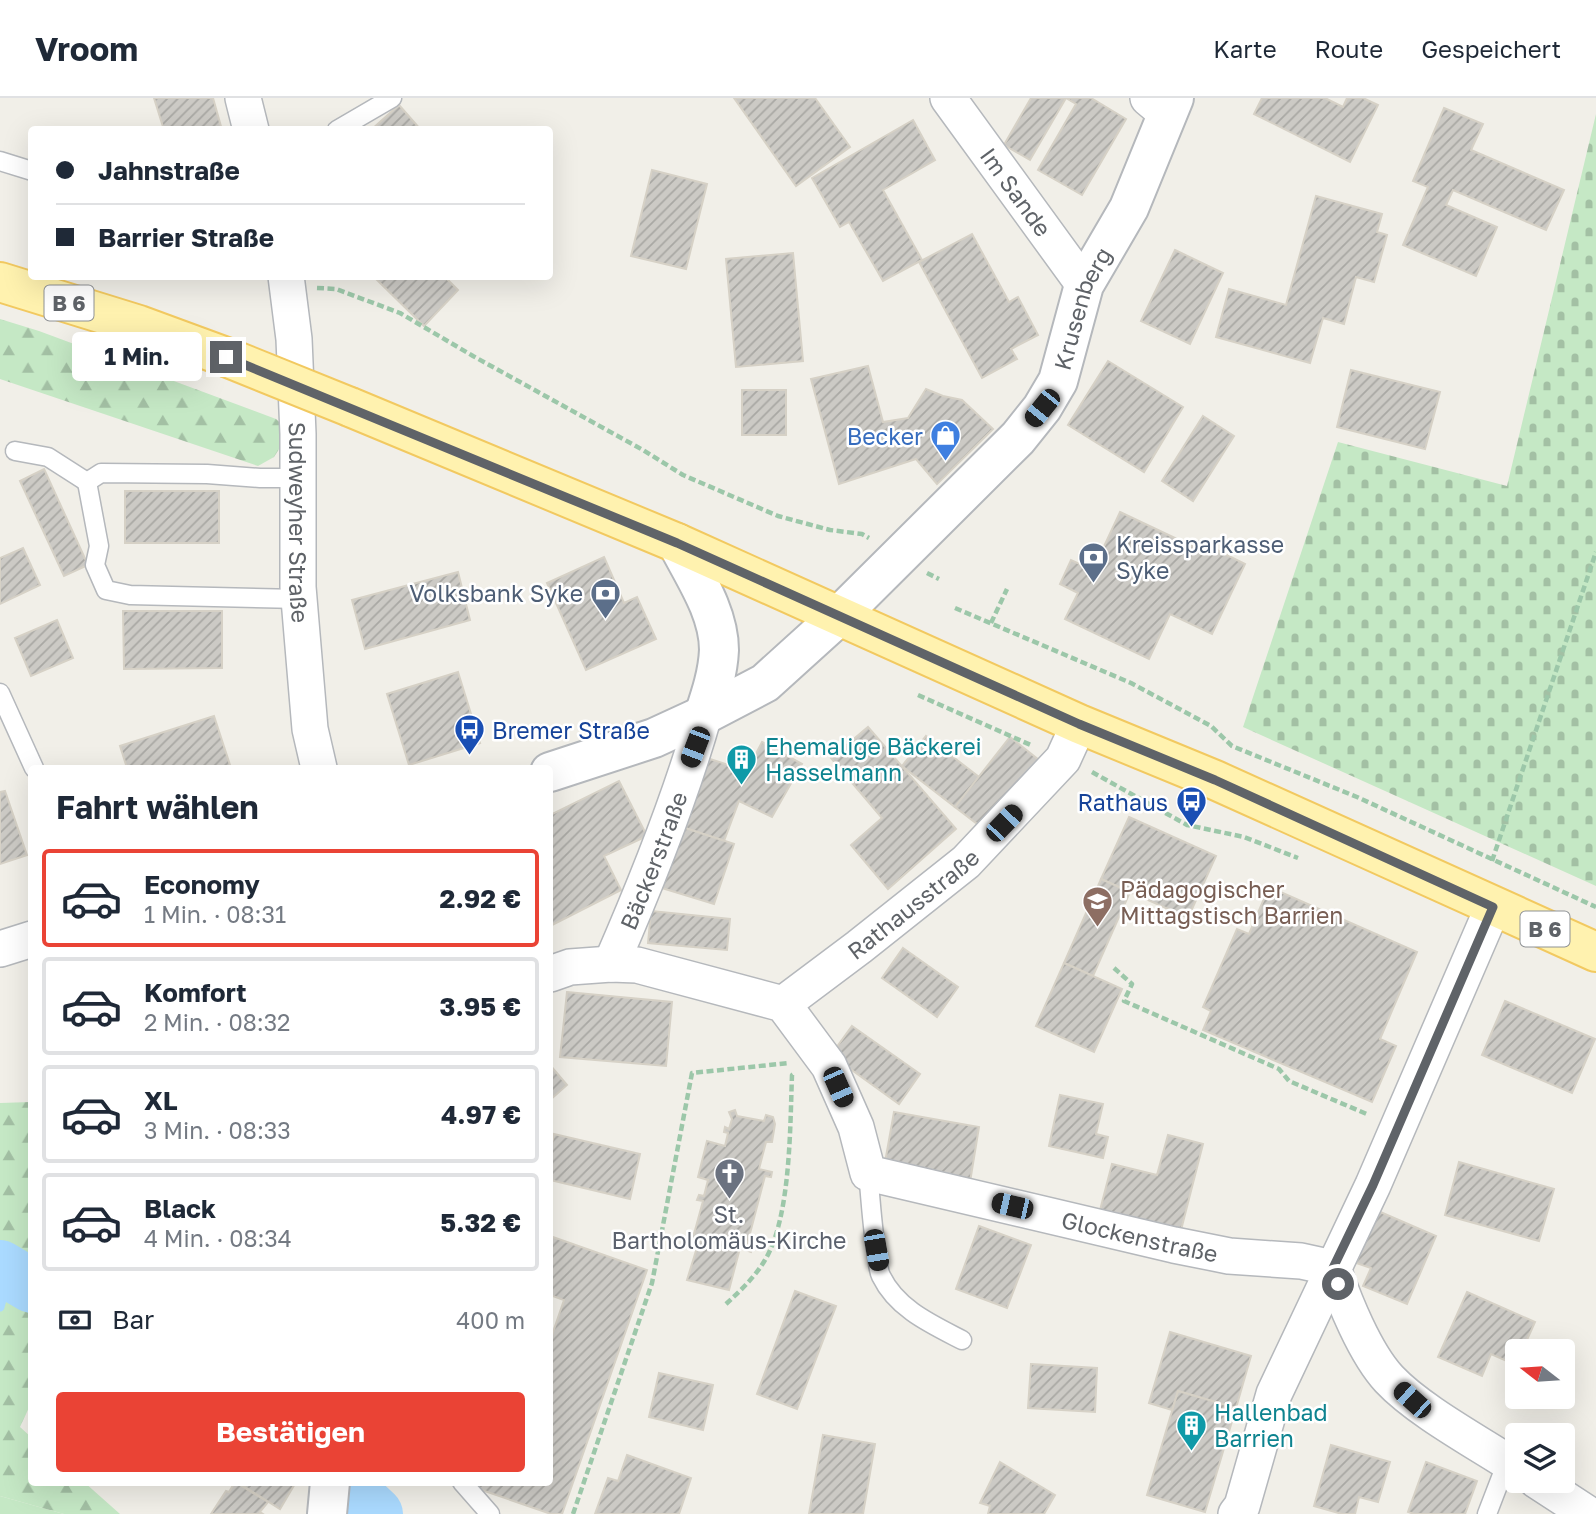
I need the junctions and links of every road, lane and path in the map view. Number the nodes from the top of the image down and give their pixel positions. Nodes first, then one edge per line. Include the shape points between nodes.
1 (243, 98) edge
2 (392, 98) edge
3 (948, 98) edge
4 (1163, 103) edge
5 (250, 126) edge
6 (344, 126) edge
7 (0, 161) edge
8 (28, 170) edge
9 (0, 282) edge
10 (287, 282) edge
11 (1084, 285) junction
12 (15, 451) dead end
13 (298, 478) junction
14 (87, 482) junction
15 (830, 530) dead end
16 (677, 543) junction
17 (1595, 555) edge
18 (1007, 589) dead end
19 (299, 599) junction
20 (955, 608) dead end
21 (839, 616) junction
22 (992, 624) junction
23 (0, 692) edge
24 (918, 695) dead end
25 (704, 715) junction
26 (1079, 724) junction
27 (1063, 759) junction
28 (33, 765) edge
29 (318, 765) edge
30 (553, 771) edge
31 (1302, 859) dead end
32 (1492, 861) junction
33 (1493, 907) junction
34 (1596, 907) edge
35 (28, 940) edge
36 (0, 949) edge
37 (1596, 952) edge
38 (611, 964) junction
39 (1114, 968) dead end
40 (553, 973) edge
41 (783, 1004) junction
42 (794, 1063) dead end
43 (800, 1068) dead end
44 (1398, 1127) junction
45 (868, 1173) junction
46 (1333, 1268) junction
47 (726, 1304) dead end
48 (961, 1340) dead end
49 (1505, 1460) edge
50 (1505, 1479) edge
51 (466, 1486) edge
52 (1557, 1493) edge
53 (1596, 1497) edge
54 (490, 1514) edge
55 (573, 1514) edge
56 (1236, 1514) edge
57 (1487, 1514) edge
58 (1590, 1514) edge

1 - 5 street
2 - 6 lane
3 - 11 street, Im Sande
4 - 11 street, Krusenberg via 1129,208
7 - 8 lane
9 - 16 main road, B 6, bridge via 226,357
10 - 13 street, Sudweyher Straße via 294,339
10 - 15 path via 336,289 400,313 683,475 778,516
11 - 21 street, Krusenberg via 1058,382 1042,408 1018,438
12 - 14 lane via 48,457
13 - 14 lane via 101,473
13 - 19 street, Sudweyher Straße
14 - 19 lane via 99,546 95,565 106,590 130,595
16 - 21 main road, B 6
16 - 25 street via 715,622 717,670
17 - 32 path
18 - 22 path
19 - 29 street, Sudweyher Straße via 310,729
20 - 22 path
21 - 25 street, Krusenberg via 765,683
21 - 26 main road, B 6
22 - 32 path via 1131,683 1211,726 1232,746 1357,797
23 - 28 lane
24 - 27 path
25 - 30 street, Krusenberg via 654,738
25 - 38 street, Bäckerstraße
26 - 27 street, Rathausstraße
26 - 33 main road, B 6 via 1191,769
27 - 31 path via 1187,825 1244,837
27 - 41 street, Rathausstraße via 966,862
32 - 34 path
33 - 37 main road, B 6
33 - 44 street
35 - 36 street
38 - 40 street
38 - 41 street via 637,965
39 - 44 path via 1132,984 1124,1001 1279,1069 1289,1081
41 - 45 street via 829,1066 856,1127
42 - 55 path via 692,1073 652,1283
43 - 47 path via 792,1075 787,1173 778,1225 766,1259
44 - 46 street
45 - 46 street, Glockenstraße via 1174,1245
45 - 48 lane via 880,1275 908,1309
46 - 49 street via 1343,1299 1388,1378 1412,1400
46 - 56 street via 1274,1394
50 - 57 lane
51 - 54 lane
52 - 58 street
53 - 58 lane

